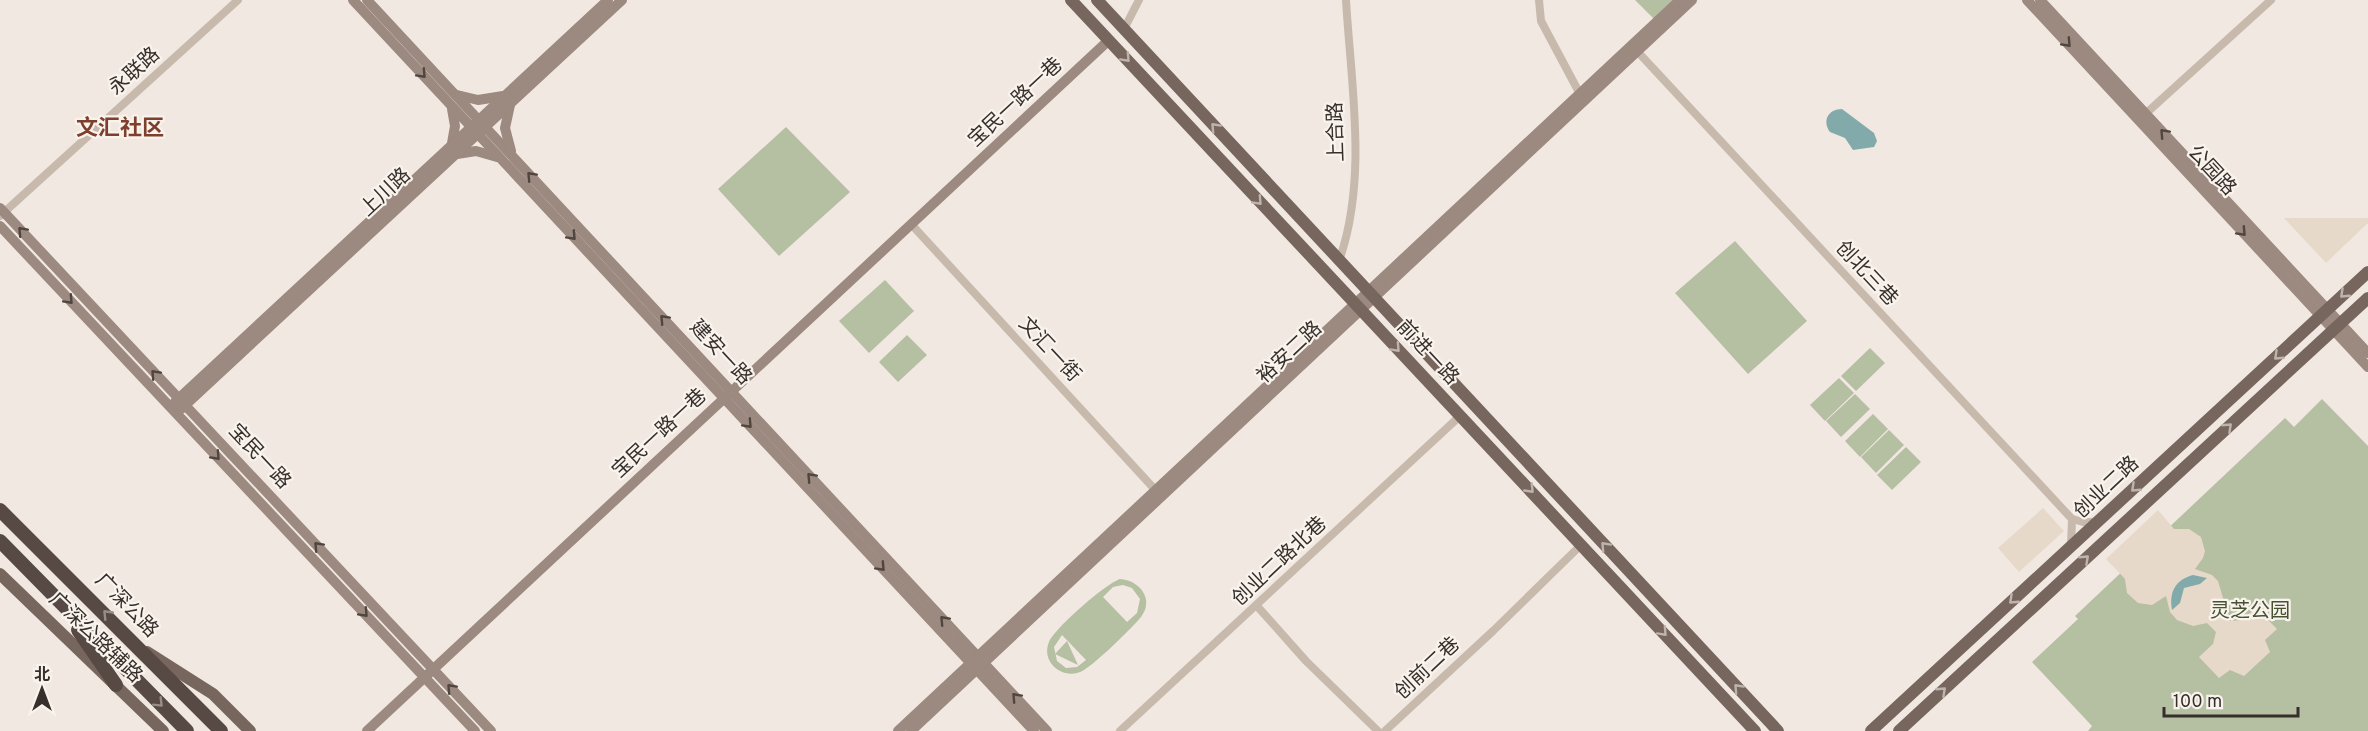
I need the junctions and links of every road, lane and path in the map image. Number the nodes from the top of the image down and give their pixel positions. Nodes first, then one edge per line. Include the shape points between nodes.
1 (238, 0) edge
2 (353, 0) edge
3 (367, 0) edge
4 (608, 0) edge
5 (621, 0) edge
6 (1071, 0) edge
7 (1097, 0) edge
8 (1139, 0) edge
9 (1346, 0) edge
10 (1539, 0) edge
11 (1680, 0) edge
12 (1692, 0) edge
13 (2027, 0) edge
14 (2040, 0) edge
15 (2271, 0) edge
16 (1124, 29) junction
17 (1109, 40) junction
18 (1637, 51) junction
19 (1582, 97) junction
20 (509, 98) junction
21 (452, 99) junction
22 (2142, 117) junction
23 (478, 127) junction
24 (452, 151) junction
25 (513, 157) junction
26 (500, 158) junction
27 (1, 212) edge
28 (911, 224) junction
29 (0, 226) edge
30 (1340, 261) junction
31 (2368, 272) edge
32 (1370, 293) junction
33 (2368, 298) edge
34 (1358, 308) junction
35 (2324, 313) junction
36 (2337, 327) junction
37 (2368, 353) edge
38 (2368, 367) edge
39 (1461, 391) junction
40 (728, 395) junction
41 (182, 402) junction
42 (1447, 402) junction
43 (173, 410) junction
44 (1460, 416) junction
45 (1159, 494) junction
46 (0, 510) edge
47 (2072, 519) junction
48 (2098, 522) junction
49 (0, 542) edge
50 (1582, 544) junction
51 (2071, 546) junction
52 (0, 574) edge
53 (61, 603) junction
54 (1257, 606) junction
55 (136, 645) junction
56 (977, 663) junction
57 (433, 669) junction
58 (424, 677) junction
59 (116, 685) junction
60 (163, 731) edge
61 (187, 731) edge
62 (221, 731) edge
63 (250, 731) edge
64 (367, 731) edge
65 (476, 731) edge
66 (491, 731) edge
67 (898, 731) edge
68 (910, 731) edge
69 (1034, 731) edge
70 (1047, 731) edge
71 (1120, 731) edge
72 (1378, 731) edge
73 (1385, 731) edge
74 (1755, 731) edge
75 (1778, 731) edge
76 (1871, 731) edge
77 (1899, 731) edge

1 - 27 street, 永联路
2 -> 21 main road, 建安一路
3 - 21 main road, 建安一路
4 - 20 main road, 上川路
5 - 20 main road, 上川路
6 - 17 main road, 前进一路
7 - 16 main road, 前进一路
8 - 16 street
9 - 30 street, 上合路 via 1355,182 1348,236
10 - 19 street via 1540,21
11 - 19 main road, 裕安二路
12 - 18 main road, 裕安二路
13 -> 22 main road, 公园路
14 - 22 main road, 公园路
15 - 22 street
30 -> 16 main road, 前进一路
17 - 28 main road, 宝民一路一巷
17 -> 34 main road, 前进一路
18 - 19 main road, 裕安二路
18 - 47 street, 创北三巷
19 - 32 main road, 裕安二路
20 - 21 main road
20 - 23 main road, 上川路
20 - 25 main road via 505,128
21 - 23 main road, 建安一路
21 - 24 main road
22 - 35 main road, 公园路
23 - 24 main road, 上川路
23 - 25 main road, 建安一路
23 - 26 main road, 建安一路
24 - 26 main road via 476,151
24 - 41 main road, 上川路
40 -> 25 main road, 建安一路
26 -> 40 main road, 建安一路
41 -> 27 main road, 宝民一路
28 - 40 main road, 宝民一路一巷
28 - 45 street, 文汇一街
29 -> 43 main road, 宝民一路
30 - 32 main road, 前进一路
31 -> 35 main road, 创业二路
32 - 34 main road, 裕安二路
32 - 39 main road, 前进一路
33 - 36 main road, 创业二路
34 -> 42 main road, 前进一路
34 - 45 main road, 裕安二路
35 - 36 main road, 公园路
35 -> 48 main road, 创业二路
36 - 37 main road, 公园路
36 - 38 main road, 公园路
77 -> 36 main road, 创业二路
39 - 42 main road via 1449,390
75 -> 39 main road, 前进一路
40 - 56 main road, 建安一路
40 - 57 main road, 宝民一路一巷
41 - 43 main road, 上川路
57 -> 41 main road, 宝民一路
42 - 44 main road, 前进一路
43 -> 58 main road, 宝民一路
44 -> 50 main road, 前进一路
44 - 54 street, 创业二路北巷
45 - 56 main road, 裕安二路
55 -> 46 highway, 广深公路
47 - 48 street
47 - 51 street
48 - 51 main road, 创业二路
49 - 53 highway
50 - 73 street, 创前二巷
50 -> 74 main road, 前进一路
51 -> 76 main road, 创业二路
52 - 59 main road, 广深公路辅路
53 - 59 highway
53 -> 61 highway
54 - 71 street, 创业二路北巷
54 - 72 street via 1306,661
55 - 62 highway, 广深公路
55 - 63 main road, 广深公路辅路 via 213,694
56 - 67 main road, 裕安二路
56 - 68 main road, 裕安二路
56 - 69 main road, 建安一路
70 -> 56 main road, 建安一路
57 - 58 main road, 宝民一路一巷
66 -> 57 main road, 宝民一路
58 - 64 main road, 宝民一路一巷
58 - 65 main road, 宝民一路
59 - 60 main road, 广深公路辅路

